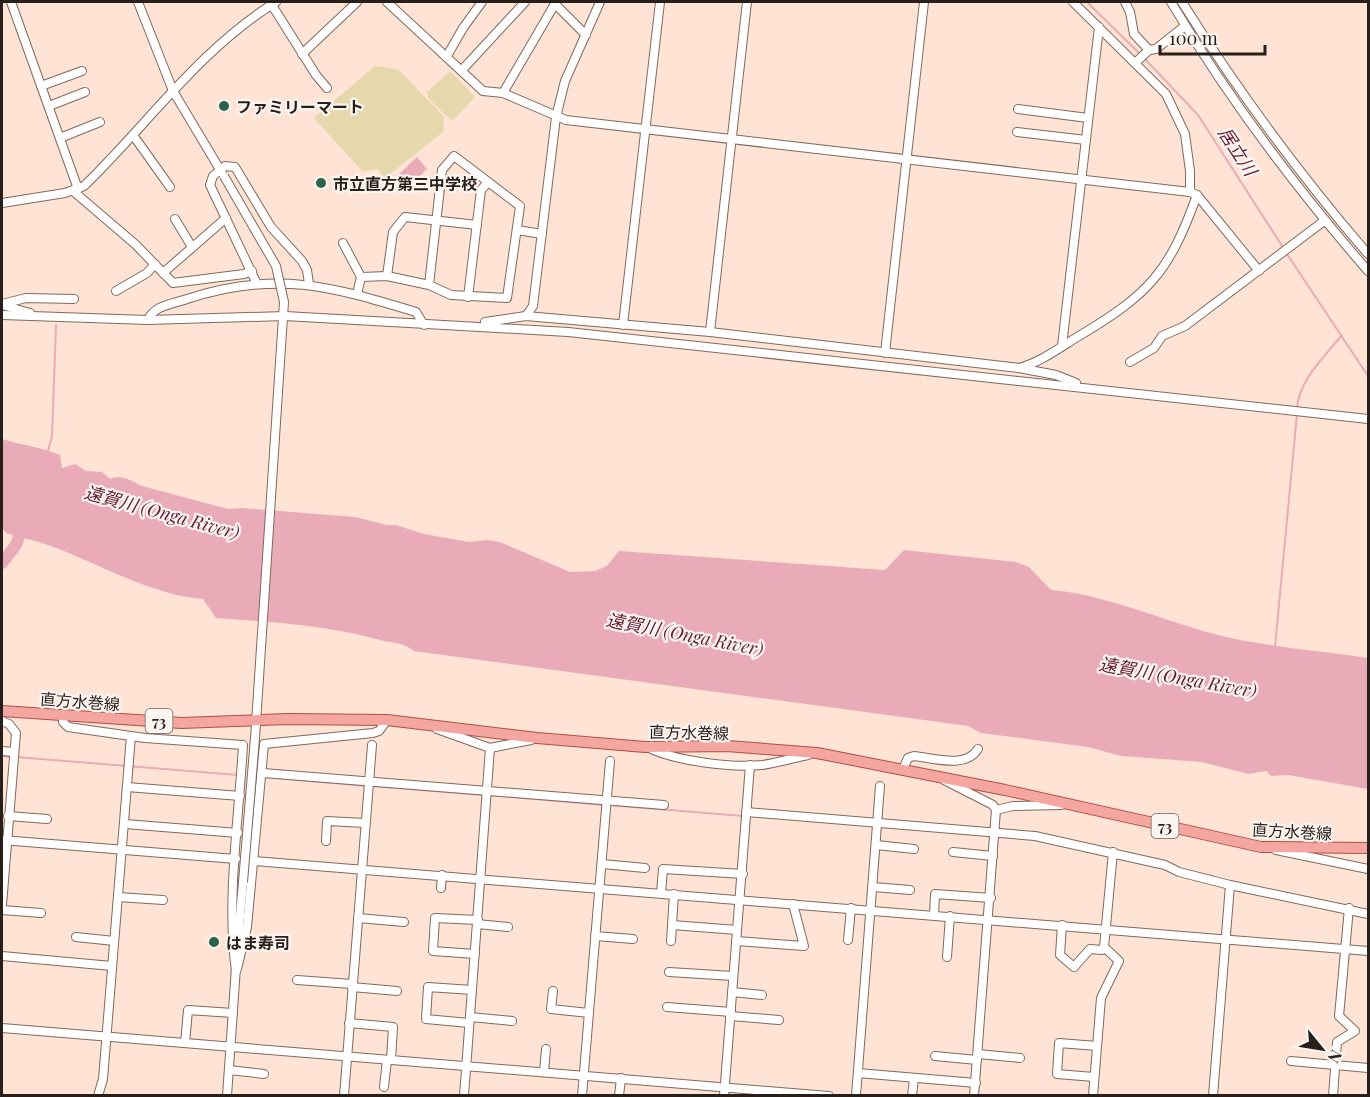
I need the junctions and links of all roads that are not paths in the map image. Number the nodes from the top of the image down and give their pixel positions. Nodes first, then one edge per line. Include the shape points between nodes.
1 (11, 2) edge
2 (138, 2) edge
3 (357, 2) edge
4 (387, 2) edge
5 (482, 2) edge
6 (525, 2) edge
7 (600, 2) edge
8 (660, 2) edge
9 (747, 2) edge
10 (924, 2) edge
11 (1073, 2) edge
12 (1125, 2) edge
13 (1171, 2) edge
14 (1182, 2) edge
15 (272, 3) edge
16 (556, 3) edge
17 (1185, 26) junction
18 (1099, 27) junction
19 (586, 35) junction
20 (1148, 51) junction
21 (302, 54) junction
22 (447, 56) junction
23 (1136, 63) junction
24 (462, 70) junction
25 (82, 71) dead end
26 (42, 86) junction
27 (327, 88) dead end
28 (173, 91) junction
29 (85, 92) dead end
30 (502, 93) junction
31 (49, 106) junction
32 (1018, 109) dead end
33 (556, 117) junction
34 (1088, 118) junction
35 (100, 122) dead end
36 (645, 129) junction
37 (1017, 132) dead end
38 (133, 135) junction
39 (60, 138) junction
40 (731, 139) junction
41 (1086, 140) junction
42 (906, 159) junction
43 (222, 173) junction
44 (1081, 179) junction
45 (488, 182) junction
46 (170, 187) dead end
47 (76, 190) junction
48 (1194, 194) junction
49 (1317, 195) junction
50 (2, 203) edge
51 (226, 218) junction
52 (175, 219) dead end
53 (436, 221) junction
54 (1324, 221) junction
55 (477, 225) junction
56 (517, 230) junction
57 (542, 234) junction
58 (343, 243) dead end
59 (192, 247) junction
60 (1368, 254) edge
61 (155, 264) junction
62 (252, 271) junction
63 (1259, 271) junction
64 (1368, 271) edge
65 (163, 273) junction
66 (387, 276) junction
67 (361, 277) junction
68 (256, 284) junction
69 (309, 284) junction
70 (429, 285) junction
71 (116, 291) dead end
72 (357, 294) junction
73 (468, 297) junction
74 (74, 298) dead end
75 (2, 304) edge
76 (2, 315) edge
77 (40, 316) junction
78 (285, 316) junction
79 (526, 316) junction
80 (148, 320) junction
81 (424, 325) junction
82 (464, 325) junction
83 (623, 325) junction
84 (710, 332) junction
85 (1062, 346) junction
86 (885, 353) junction
87 (1130, 362) dead end
88 (1019, 368) junction
89 (1084, 386) junction
90 (1368, 419) edge
91 (2, 711) edge
92 (62, 714) junction
93 (256, 716) junction
94 (387, 720) junction
95 (2, 721) edge
96 (430, 726) junction
97 (131, 736) junction
98 (537, 738) junction
99 (372, 746) dead end
100 (645, 747) junction
101 (490, 748) junction
102 (978, 750) dead end
103 (2, 751) edge
104 (817, 753) junction
105 (14, 755) junction
106 (610, 761) dead end
107 (750, 765) junction
108 (903, 770) junction
109 (263, 776) junction
110 (940, 778) junction
111 (369, 784) junction
112 (880, 786) dead end
113 (127, 787) junction
114 (488, 794) junction
115 (240, 796) junction
116 (607, 803) junction
117 (664, 805) dead end
118 (1069, 805) junction
119 (996, 810) junction
120 (6, 814) edge
121 (746, 815) junction
122 (47, 819) dead end
123 (365, 823) junction
124 (125, 824) junction
125 (877, 825) junction
126 (995, 832) junction
127 (238, 833) junction
128 (6, 839) edge
129 (326, 841) dead end
130 (876, 845) junction
131 (124, 847) junction
132 (1261, 847) junction
133 (1368, 848) edge
134 (914, 849) dead end
135 (953, 852) dead end
136 (1112, 855) junction
137 (236, 856) junction
138 (993, 856) junction
139 (255, 858) junction
140 (602, 864) junction
141 (362, 867) junction
142 (645, 868) dead end
143 (1368, 869) edge
144 (743, 874) junction
145 (442, 875) junction
146 (481, 876) junction
147 (1230, 885) junction
148 (600, 886) junction
149 (873, 886) junction
150 (441, 888) dead end
151 (910, 890) dead end
152 (662, 891) junction
153 (675, 894) junction
154 (118, 897) junction
155 (741, 897) junction
156 (991, 898) junction
157 (163, 900) dead end
158 (793, 904) junction
159 (2, 905) edge
160 (851, 908) junction
161 (871, 908) junction
162 (1349, 908) junction
163 (2, 910) edge
164 (42, 913) dead end
165 (934, 913) junction
166 (1368, 914) edge
167 (950, 916) junction
168 (358, 918) junction
169 (989, 918) junction
170 (404, 922) dead end
171 (477, 922) junction
172 (672, 925) junction
173 (1062, 925) junction
174 (508, 927) dead end
175 (1105, 927) junction
176 (737, 930) junction
177 (595, 936) junction
178 (1226, 937) junction
179 (76, 938) dead end
180 (633, 939) dead end
181 (848, 940) dead end
182 (114, 941) junction
183 (671, 941) dead end
184 (736, 941) junction
185 (1104, 947) junction
186 (1346, 947) junction
187 (1368, 951) edge
188 (475, 954) junction
189 (2, 956) edge
190 (947, 957) dead end
191 (112, 966) junction
192 (236, 971) junction
193 (669, 972) dead end
194 (734, 976) junction
195 (297, 980) dead end
196 (352, 986) junction
197 (472, 990) junction
198 (397, 991) dead end
199 (553, 991) dead end
200 (732, 992) junction
201 (762, 995) dead end
202 (667, 1007) dead end
203 (233, 1013) junction
204 (589, 1013) junction
205 (730, 1014) junction
206 (469, 1020) junction
207 (779, 1020) dead end
208 (512, 1021) dead end
209 (349, 1023) junction
210 (2, 1028) edge
211 (106, 1037) junction
212 (185, 1043) junction
213 (1097, 1046) junction
214 (231, 1047) junction
215 (546, 1049) dead end
216 (347, 1056) junction
217 (935, 1056) dead end
218 (978, 1057) junction
219 (1020, 1058) dead end
220 (389, 1060) junction
221 (1291, 1061) dead end
222 (466, 1066) junction
223 (1336, 1066) junction
224 (1368, 1068) edge
225 (229, 1070) junction
226 (544, 1072) junction
227 (858, 1073) junction
228 (264, 1074) dead end
229 (584, 1075) junction
230 (1094, 1077) junction
231 (621, 1078) junction
232 (914, 1078) junction
233 (976, 1083) junction
234 (384, 1087) dead end
235 (724, 1091) edge
236 (98, 1095) edge
237 (227, 1095) edge
238 (344, 1095) edge
239 (464, 1095) edge
240 (582, 1095) edge
241 (619, 1095) edge
242 (829, 1095) edge
243 (856, 1095) edge
244 (912, 1095) edge
245 (974, 1095) edge
246 (1093, 1095) edge
247 (1213, 1095) edge
248 (1333, 1095) edge

1 - 26 street
2 - 28 street
3 - 21 street
4 - 22 street
5 - 22 street
6 - 24 street
7 - 19 street
8 - 36 street
9 - 40 street
10 - 42 street
11 - 18 street
12 - 20 street via 1134,34
13 - 17 street
14 - 49 street
15 - 21 street
15 - 28 street
16 - 19 street
16 - 30 street
17 - 20 street
17 - 54 street via 1250,123
18 - 23 street
18 - 34 street
19 - 33 street via 565,81
20 - 23 street
21 - 27 street
22 - 24 street
23 - 48 street via 1166,94 1185,134
24 - 30 street via 483,92
25 - 26 street
26 - 31 street
28 - 38 street
28 - 43 street
29 - 31 street
30 - 33 street
31 - 39 street
32 - 34 street
33 - 36 street
33 - 57 street
34 - 41 street
35 - 39 street
36 - 40 street
36 - 83 street
37 - 41 street
38 - 46 street
38 - 47 street
39 - 47 street
40 - 42 street
40 - 84 street
41 - 44 street
42 - 44 street
42 - 86 street
43 - 51 street via 213,176 210,185
43 - 69 street via 225,166 236,167 271,227 302,261
43 - 78 street, bridge via 276,266
44 - 48 street
44 - 85 street
45 - 53 street via 454,156 442,170
45 - 55 street via 481,190
45 - 56 street via 520,206
47 - 50 street
47 - 61 street
48 - 63 street
48 - 85 street via 1179,244 1155,281 1124,309
49 - 54 street
49 - 60 street
51 - 59 street
51 - 62 street
52 - 59 street
53 - 55 street
53 - 66 street via 405,217 393,232
53 - 70 street
54 - 63 street
54 - 64 street
55 - 73 street
56 - 57 street
56 - 73 street via 507,297
57 - 79 street via 533,306
58 - 67 street
59 - 65 street
61 - 65 street
61 - 71 street
62 - 65 street via 173,284
62 - 68 street
63 - 87 street
66 - 67 street
66 - 70 street
67 - 72 street
68 - 69 street
68 - 80 street via 156,309
69 - 72 street
70 - 73 street via 451,295
72 - 81 street via 416,312
74 - 75 street via 26,298
75 - 77 street
76 - 77 street
77 - 80 street
78 - 80 street
78 - 81 street
78 - 93 street
79 - 82 street
79 - 83 street
81 - 82 street
82 - 89 street via 568,332
83 - 84 street
84 - 86 street
85 - 88 street
86 - 88 street
88 - 89 street via 1056,375
89 - 90 street
91 - 92 main road, 直方水巻線 / 73
92 - 93 main road, 直方水巻線 / 73 via 181,723
92 - 97 street via 68,727
93 - 94 main road, 直方水巻線 / 73
93 - 192 street, bridge
94 - 96 main road, 直方水巻線 / 73
94 - 109 street via 373,734 264,744
95 - 105 street via 16,733
96 - 98 main road, 直方水巻線 / 73
96 - 101 street
97 - 113 street
97 - 115 street via 243,745
98 - 100 main road, 直方水巻線 / 73
98 - 101 street
99 - 111 street
100 - 104 main road, 直方水巻線 / 73 via 727,746
100 - 107 street via 695,759
101 - 114 street
102 - 108 street via 971,758 957,761 914,756 905,761
103 - 105 street
104 - 107 street
104 - 108 main road, 直方水巻線 / 73
105 - 120 street
106 - 116 street
107 - 121 street
108 - 110 main road, 直方水巻線 / 73
109 - 111 street
109 - 139 street
110 - 118 main road, 直方水巻線 / 73
110 - 119 street
111 - 114 street
111 - 123 street
112 - 125 street
113 - 115 street
113 - 124 street
114 - 116 street
114 - 146 street
115 - 127 street
116 - 117 street
116 - 140 street
118 - 119 street
118 - 132 main road, 直方水巻線 / 73
119 - 126 street
120 - 122 street
120 - 128 street
121 - 125 street
121 - 144 street
123 - 129 street via 327,821
123 - 141 street
124 - 127 street
124 - 131 street
125 - 126 street
125 - 130 street
126 - 136 street via 1035,836
126 - 138 street
127 - 137 street
128 - 131 street
128 - 159 street
130 - 134 street
130 - 149 street
131 - 137 street
131 - 154 street
132 - 133 main road, 直方水巻線 / 73
132 - 143 street
135 - 138 street
136 - 147 street
136 - 175 street
137 - 192 street
138 - 156 street
139 - 141 street
139 - 192 street via 247,927
140 - 142 street
140 - 148 street
141 - 145 street
141 - 168 street
144 - 152 street via 663,869
144 - 155 street
145 - 146 street
145 - 150 street
146 - 148 street
146 - 171 street
147 - 162 street via 1337,909
147 - 178 street
148 - 152 street
148 - 177 street
149 - 151 street
149 - 161 street
152 - 153 street
153 - 155 street
153 - 172 street
154 - 157 street
154 - 182 street
155 - 158 street
155 - 176 street
156 - 165 street via 935,894
156 - 169 street
158 - 160 street
158 - 184 street via 804,946
160 - 161 street
160 - 181 street
161 - 165 street
161 - 227 street
162 - 166 street
162 - 186 street
163 - 164 street
165 - 167 street
167 - 169 street
167 - 190 street
168 - 170 street
168 - 196 street
169 - 173 street
169 - 218 street
171 - 174 street
171 - 188 street
171 - 188 street via 435,918 433,951
172 - 176 street
172 - 183 street
173 - 175 street
173 - 185 street via 1060,956 1074,967 1090,949
175 - 178 street
175 - 185 street
176 - 184 street
177 - 180 street
177 - 204 street
178 - 186 street
178 - 247 street
179 - 182 street
182 - 191 street
184 - 194 street
185 - 213 street via 1119,961 1101,998
186 - 187 street
186 - 223 street via 1339,1016 1355,1031 1337,1042
188 - 197 street
189 - 191 street
191 - 211 street
192 - 203 street
193 - 194 street
194 - 200 street
195 - 196 street
196 - 198 street
196 - 209 street
197 - 206 street
197 - 206 street via 429,987 426,1019
199 - 204 street via 551,1009
200 - 201 street
200 - 205 street
202 - 205 street
203 - 212 street via 188,1010
203 - 214 street
204 - 229 street
205 - 207 street
205 - 235 street
206 - 208 street
206 - 222 street
209 - 216 street
209 - 220 street via 393,1027
210 - 211 street
211 - 212 street
211 - 236 street
212 - 214 street
213 - 230 street
213 - 230 street via 1059,1043 1057,1074
214 - 216 street
214 - 225 street
215 - 226 street
216 - 220 street
216 - 238 street
217 - 218 street
218 - 219 street
218 - 233 street
220 - 222 street
220 - 234 street
221 - 223 street
222 - 226 street
222 - 239 street
223 - 224 street
223 - 248 street
225 - 228 street
225 - 237 street
226 - 229 street
227 - 232 street
227 - 243 street
229 - 231 street
229 - 240 street
230 - 246 street
231 - 235 street
231 - 241 street
232 - 233 street
232 - 244 street
233 - 245 street
235 - 242 street

